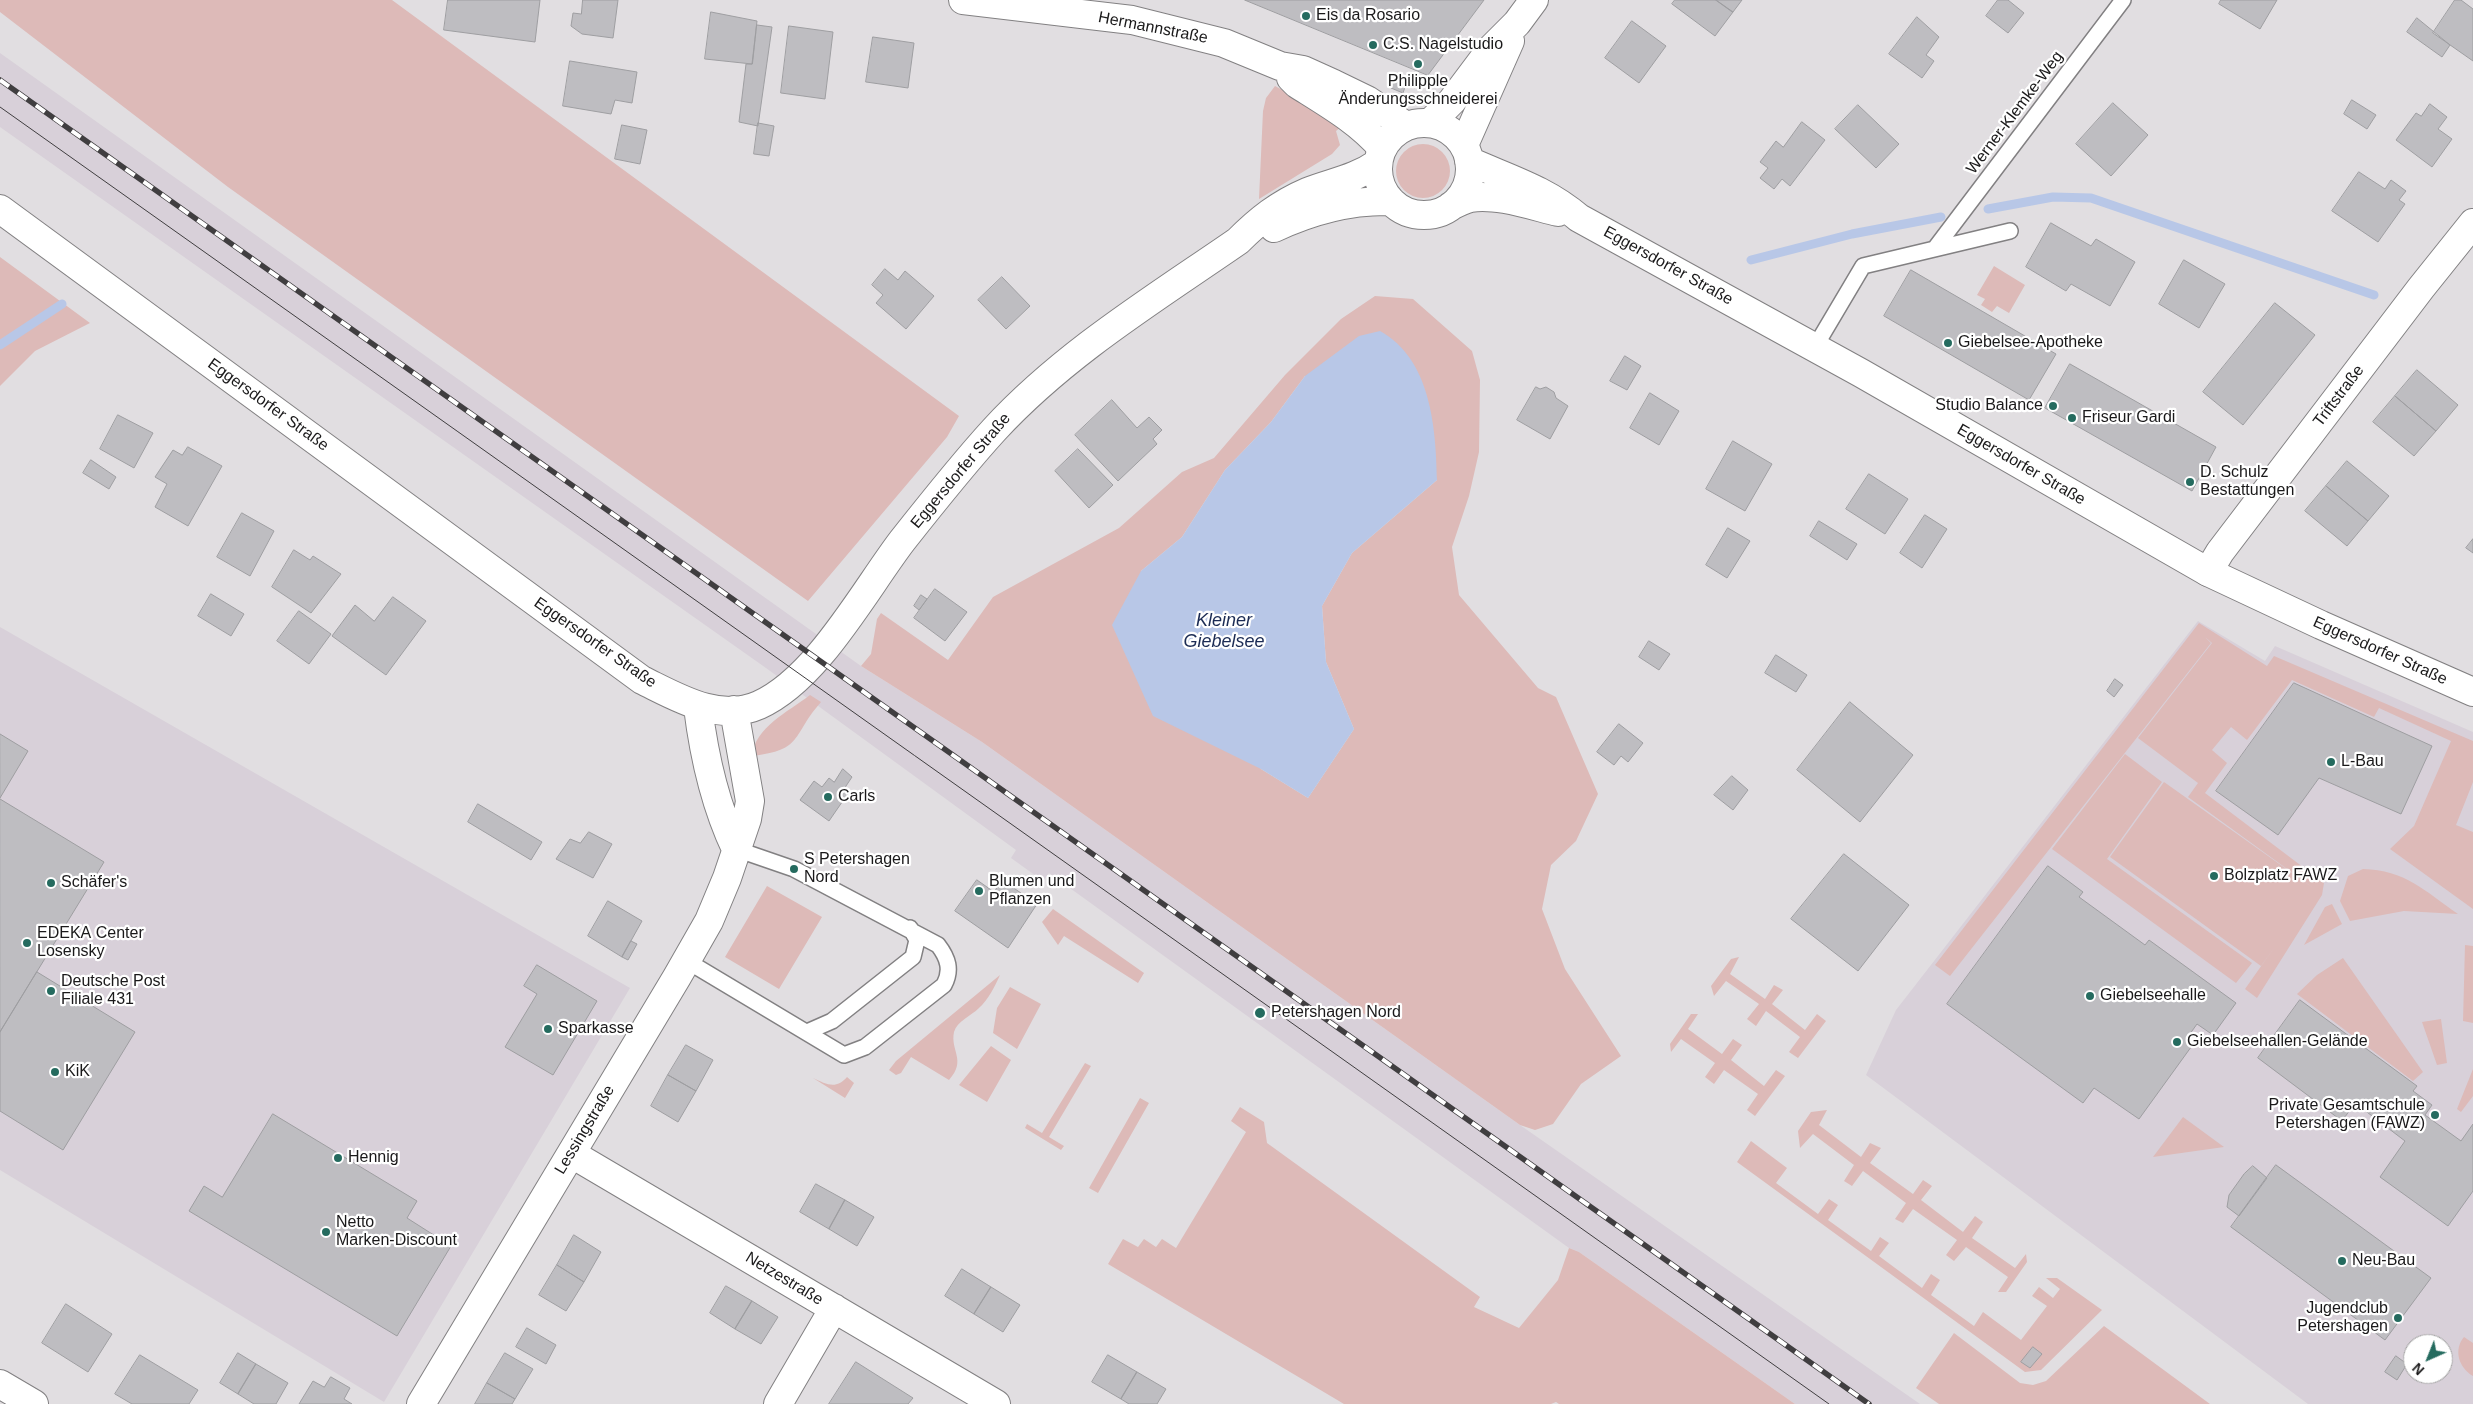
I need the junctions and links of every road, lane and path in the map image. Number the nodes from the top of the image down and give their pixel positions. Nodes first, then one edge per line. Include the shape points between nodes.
1 (963, 0) edge
2 (1534, 0) edge
3 (2123, 0) edge
4 (1517, 23) junction
5 (1280, 66) junction
6 (1418, 124) junction
7 (1467, 153) junction
8 (1380, 155) junction
9 (1391, 201) junction
10 (1451, 206) junction
11 (0, 209) edge
12 (1579, 218) junction
13 (2473, 223) edge
14 (2010, 231) dead end
15 (1238, 241) junction
16 (1936, 248) junction
17 (1815, 347) junction
18 (2208, 572) junction
19 (2473, 692) edge
20 (698, 707) junction
21 (734, 710) junction
22 (736, 849) junction
23 (910, 928) junction
24 (687, 961) junction
25 (807, 1032) junction
26 (572, 1154) junction
27 (834, 1308) junction
28 (0, 1384) edge
29 (34, 1404) edge
30 (422, 1404) edge
31 (778, 1404) edge
32 (996, 1404) edge

1 - 5 street, Hermannstraße via 1132,20 1224,43
2 - 4 street
3 - 16 lane, Werner-Klemke-Weg
4 - 6 street via 1491,49 1452,101
4 - 7 street
5 - 6 street, Hermannstraße via 1303,70
5 - 8 street, Hermannstraße via 1297,84 1370,134
6 - 7 street via 1450,130
6 - 8 street via 1390,137
7 - 10 street via 1469,181 1465,191
7 - 12 street, Eggersdorfer Straße via 1560,202
8 - 9 street via 1380,183
8 - 15 street, Eggersdorfer Straße via 1348,180 1308,192 1278,206
9 - 10 street via 1420,215
9 - 15 street, Eggersdorfer Straße via 1369,200 1300,215
10 - 12 street, Eggersdorfer Straße via 1470,198 1489,198
11 - 20 street, Eggersdorfer Straße via 642,680
12 - 17 street, Eggersdorfer Straße
13 - 18 street, Triftstraße via 2220,552
14 - 16 lane
15 - 21 street, Eggersdorfer Straße via 1098,338 1030,394 966,462 902,541 802,676 757,706
16 - 17 lane via 1864,266
17 - 18 street, Eggersdorfer Straße
18 - 19 street, Eggersdorfer Straße
20 - 21 street, Eggersdorfer Straße
20 - 22 street via 703,746 717,804
21 - 22 street, Lessingstraße via 750,801
22 - 23 lane via 794,869
22 - 24 street, Lessingstraße via 709,920
23 - 25 lane via 916,940 913,958 832,1021
23 - 25 lane via 942,950 949,967 944,985 864,1047 844,1054
24 - 25 lane
24 - 26 street, Lessingstraße
26 - 27 street, Netzestraße
26 - 30 street, Lessingstraße
27 - 31 street
27 - 32 street, Netzestraße
28 - 29 street

